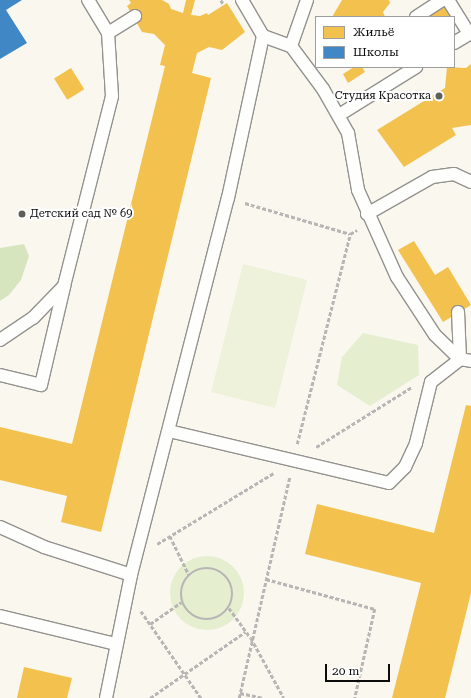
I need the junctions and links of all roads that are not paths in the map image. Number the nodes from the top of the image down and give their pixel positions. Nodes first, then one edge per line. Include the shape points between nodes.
1 (88, 0) edge
2 (242, 0) edge
3 (307, 0) edge
4 (442, 0) edge
5 (448, 0) edge
6 (135, 16) dead end
7 (418, 16) edge
8 (108, 33) junction
9 (263, 36) junction
10 (455, 42) edge
11 (291, 46) junction
12 (414, 68) edge
13 (339, 115) junction
14 (471, 182) edge
15 (367, 214) junction
16 (64, 286) junction
17 (458, 312) dead end
18 (0, 340) edge
19 (466, 360) edge
20 (0, 375) edge
21 (169, 431) junction
22 (0, 527) edge
23 (131, 574) junction
24 (0, 616) edge
25 (116, 644) junction
26 (106, 698) edge

1 - 8 lane
2 - 9 lane
3 - 11 lane
4 - 7 lane
5 - 10 lane via 469,34
6 - 8 lane
8 - 16 lane via 112,96
9 - 11 lane
9 - 21 lane via 228,198
11 - 13 lane
12 - 13 lane
13 - 15 lane via 348,133 358,190
14 - 15 lane via 454,174 432,176
15 - 19 lane via 397,277 436,335
16 - 18 lane via 33,318
16 - 20 lane via 41,385
17 - 19 lane
19 - 21 lane via 431,382 416,443 405,467 389,483
21 - 23 lane via 138,556
22 - 23 lane via 44,547
23 - 25 lane
24 - 25 lane
25 - 26 lane

